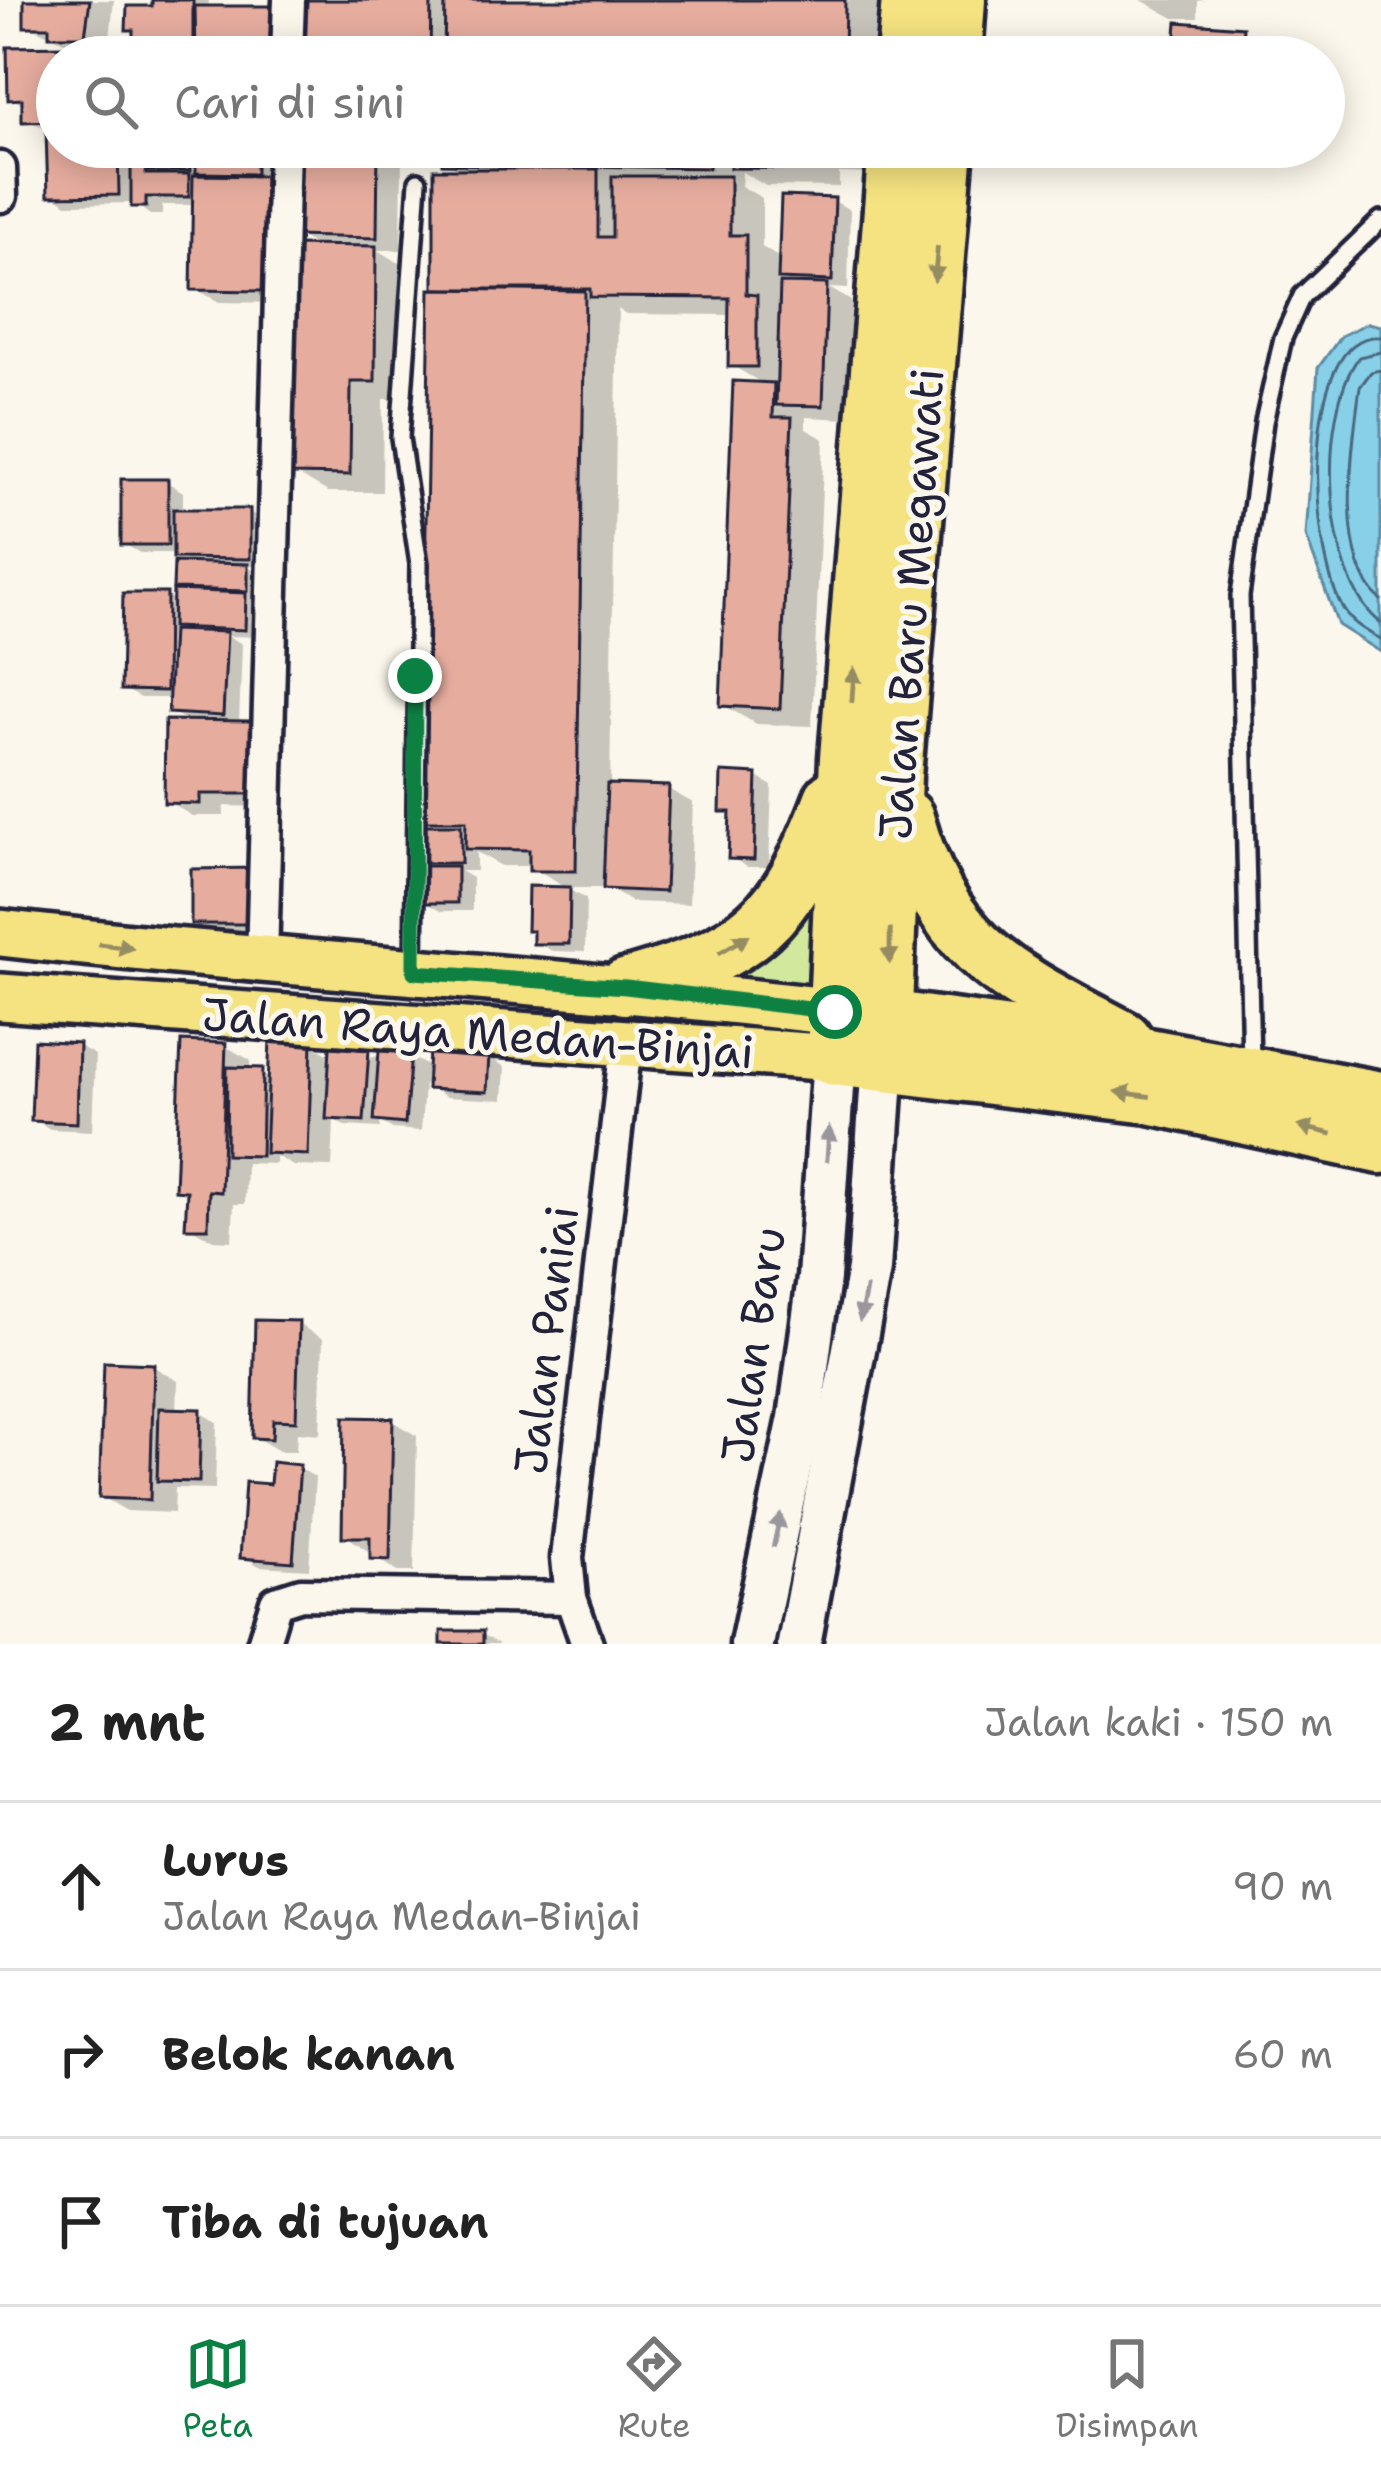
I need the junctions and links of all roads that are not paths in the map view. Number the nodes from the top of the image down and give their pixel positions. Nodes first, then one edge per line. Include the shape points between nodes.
1 (289, 0) edge
2 (909, 0) edge
3 (958, 0) edge
4 (288, 36) edge
5 (906, 36) edge
6 (955, 36) edge
7 (0, 168) edge
8 (283, 168) edge
9 (895, 168) edge
10 (943, 168) edge
11 (418, 181) dead end
12 (1, 196) edge
13 (1381, 220) edge
14 (870, 767) junction
15 (0, 933) edge
16 (262, 960) junction
17 (414, 972) junction
18 (626, 987) junction
19 (0, 998) edge
20 (860, 1037) junction
21 (626, 1044) junction
22 (1162, 1059) junction
23 (1251, 1072) junction
24 (1381, 1099) edge
25 (1381, 1146) edge
26 (571, 1598) junction
27 (263, 1644) edge
28 (587, 1644) edge
29 (752, 1644) edge
30 (799, 1644) edge

1 - 4 street
2 - 5 highway
3 - 6 highway
7 - 12 street
8 - 16 street
14 -> 9 highway, Jalan Baru Megawati
10 -> 14 highway, Jalan Baru Megawati
11 - 17 lane via 400,438 419,564
13 - 23 lane via 1302,296 1283,338 1264,422 1240,596
18 -> 14 highway via 699,964 759,928
14 - 20 highway, Jalan Baru Megawati
14 - 22 highway via 921,872 971,944 1012,981
15 -> 16 main road, Jalan Raya Medan-Binjai
16 - 17 main road, Jalan Raya Medan-Binjai
17 - 18 main road, Jalan Raya Medan-Binjai
18 - 20 main road, Jalan Raya Medan-Binjai
19 - 21 main road, Jalan Raya Medan-Binjai
20 - 21 main road, Jalan Raya Medan-Binjai
20 - 22 highway, Jalan Raya Medan-Binjai
25 -> 20 highway, Jalan Raya Medan-Binjai
29 -> 20 street, Jalan Baru via 800,1418
20 -> 30 street via 869,1269
21 - 26 street, Jalan Paniai via 567,1558
22 - 23 highway, Jalan Raya Medan-Binjai
23 - 24 highway, Jalan Raya Medan-Binjai
26 - 27 street via 301,1594 276,1602
26 - 28 street, Jalan Paniai

